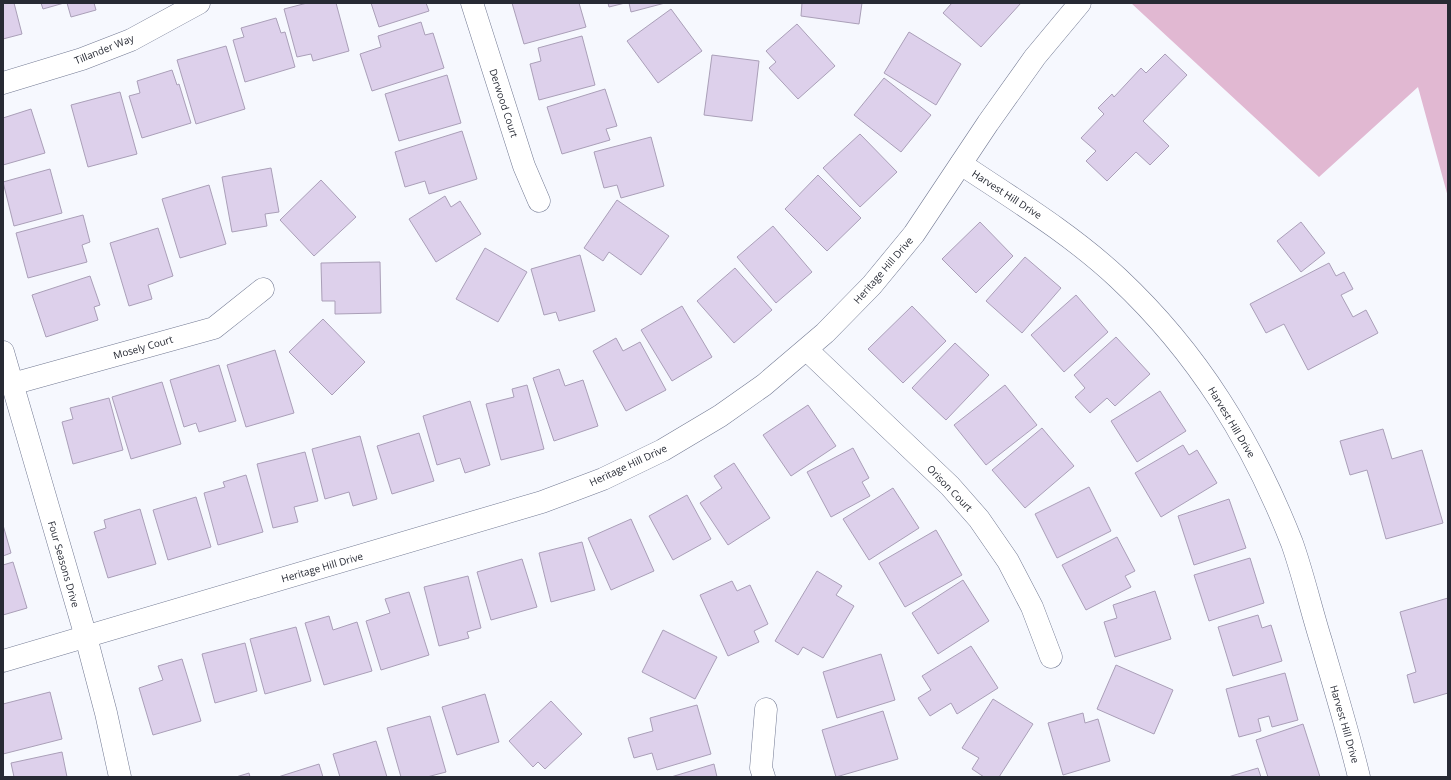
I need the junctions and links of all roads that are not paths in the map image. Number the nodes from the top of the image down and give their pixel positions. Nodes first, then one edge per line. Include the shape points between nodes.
1 (199, 3) edge
2 (472, 3) edge
3 (1080, 3) edge
4 (3, 83) edge
5 (961, 164) junction
6 (539, 201) dead end
7 (263, 289) dead end
8 (807, 350) junction
9 (3, 352) edge
10 (12, 384) junction
11 (86, 637) junction
12 (1051, 657) dead end
13 (3, 661) edge
14 (766, 709) dead end
15 (120, 777) edge
16 (764, 777) edge
17 (1359, 777) edge

1 - 4 street, Tillander Way via 131,40 82,59
2 - 6 street, Derwood Court via 524,166
3 - 5 street, Heritage Hill Drive via 1035,57
5 - 8 street, Heritage Hill Drive via 914,234 872,285
5 - 17 street, Harvest Hill Drive via 1046,220 1118,278 1166,327 1208,382 1239,430 1266,481 1292,545 1351,742
7 - 10 street, Mosely Court via 214,328
8 - 11 street, Heritage Hill Drive via 720,416 663,450 603,479 542,502
8 - 12 street, Orison Court via 950,486 979,519 1008,561 1032,607
9 - 10 street, Four Seasons Drive
10 - 11 street, Four Seasons Drive
11 - 13 street, Heritage Hill Drive
11 - 15 street, Four Seasons Drive
14 - 16 street via 761,768

